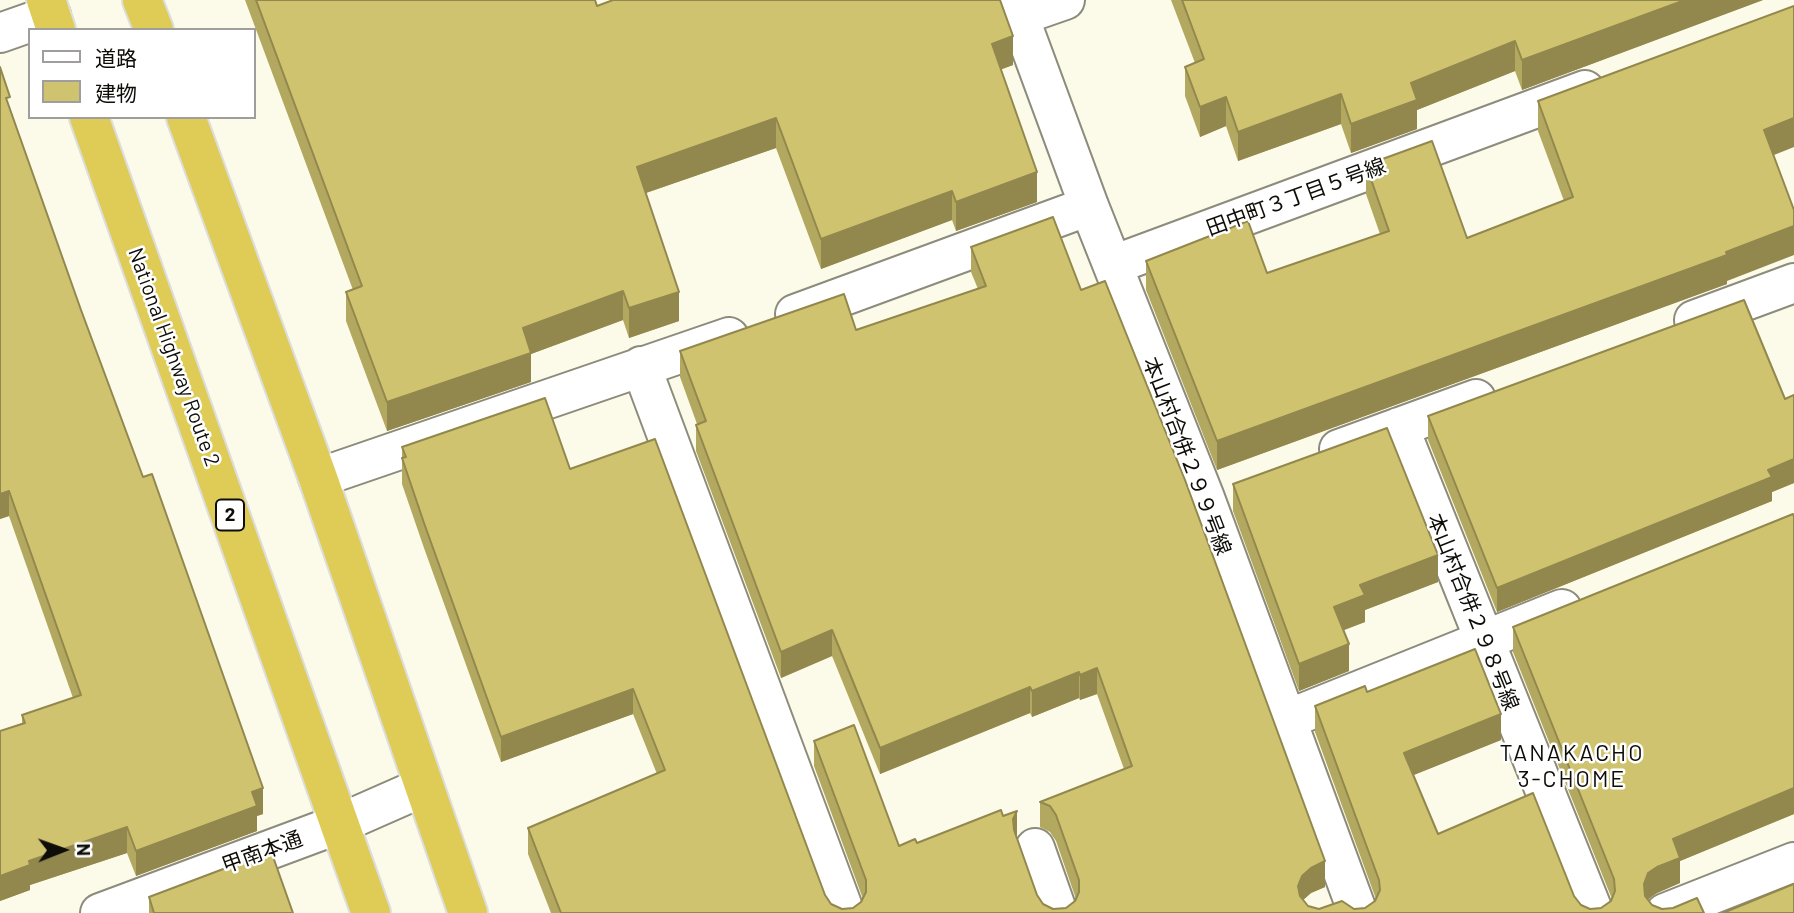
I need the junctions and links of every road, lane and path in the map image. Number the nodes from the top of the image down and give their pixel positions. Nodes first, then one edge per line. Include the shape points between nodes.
1 (142, 0) edge
2 (1065, 0) edge
3 (1016, 8) edge
4 (51, 15) edge
5 (153, 28) edge
6 (0, 33) edge
7 (1611, 80) edge
8 (90, 119) edge
9 (187, 119) edge
10 (1089, 206) junction
11 (1113, 265) junction
12 (1794, 283) edge
13 (1665, 330) edge
14 (640, 366) junction
15 (1513, 386) edge
16 (1399, 427) junction
17 (1308, 460) edge
18 (318, 478) junction
19 (1599, 594) edge
20 (1485, 640) junction
21 (1287, 719) junction
22 (423, 787) junction
23 (339, 824) junction
24 (1035, 848) dead end
25 (1794, 862) edge
26 (1344, 908) edge
27 (100, 913) edge
28 (371, 913) edge
29 (468, 913) edge
30 (845, 913) edge
31 (1058, 913) edge
32 (1594, 913) edge
33 (1665, 913) edge

1 - 5 highway
2 - 3 street
3 - 10 street, 本山村合併２９９号線
4 - 6 street
7 - 11 street, 田中町３丁目５号線
8 - 23 highway, National Highway Route 2 / 2
9 - 18 highway
10 - 11 street, 本山村合併２９９号線
10 - 14 street
11 - 21 street, 本山村合併２９９号線 via 1218,493
12 - 13 street
14 - 18 street
14 - 30 street
15 - 16 street
16 - 17 street
16 - 20 street, 本山村合併２９８号線
18 - 22 highway
19 - 20 street
20 - 21 street
20 - 32 street, 本山村合併２９８号線
21 - 26 street, 本山村合併２９９号線
22 - 23 street, 甲南本通
22 - 29 highway
23 - 27 street, 甲南本通
23 - 28 highway, National Highway Route 2 / 2
24 - 31 street
25 - 33 street

